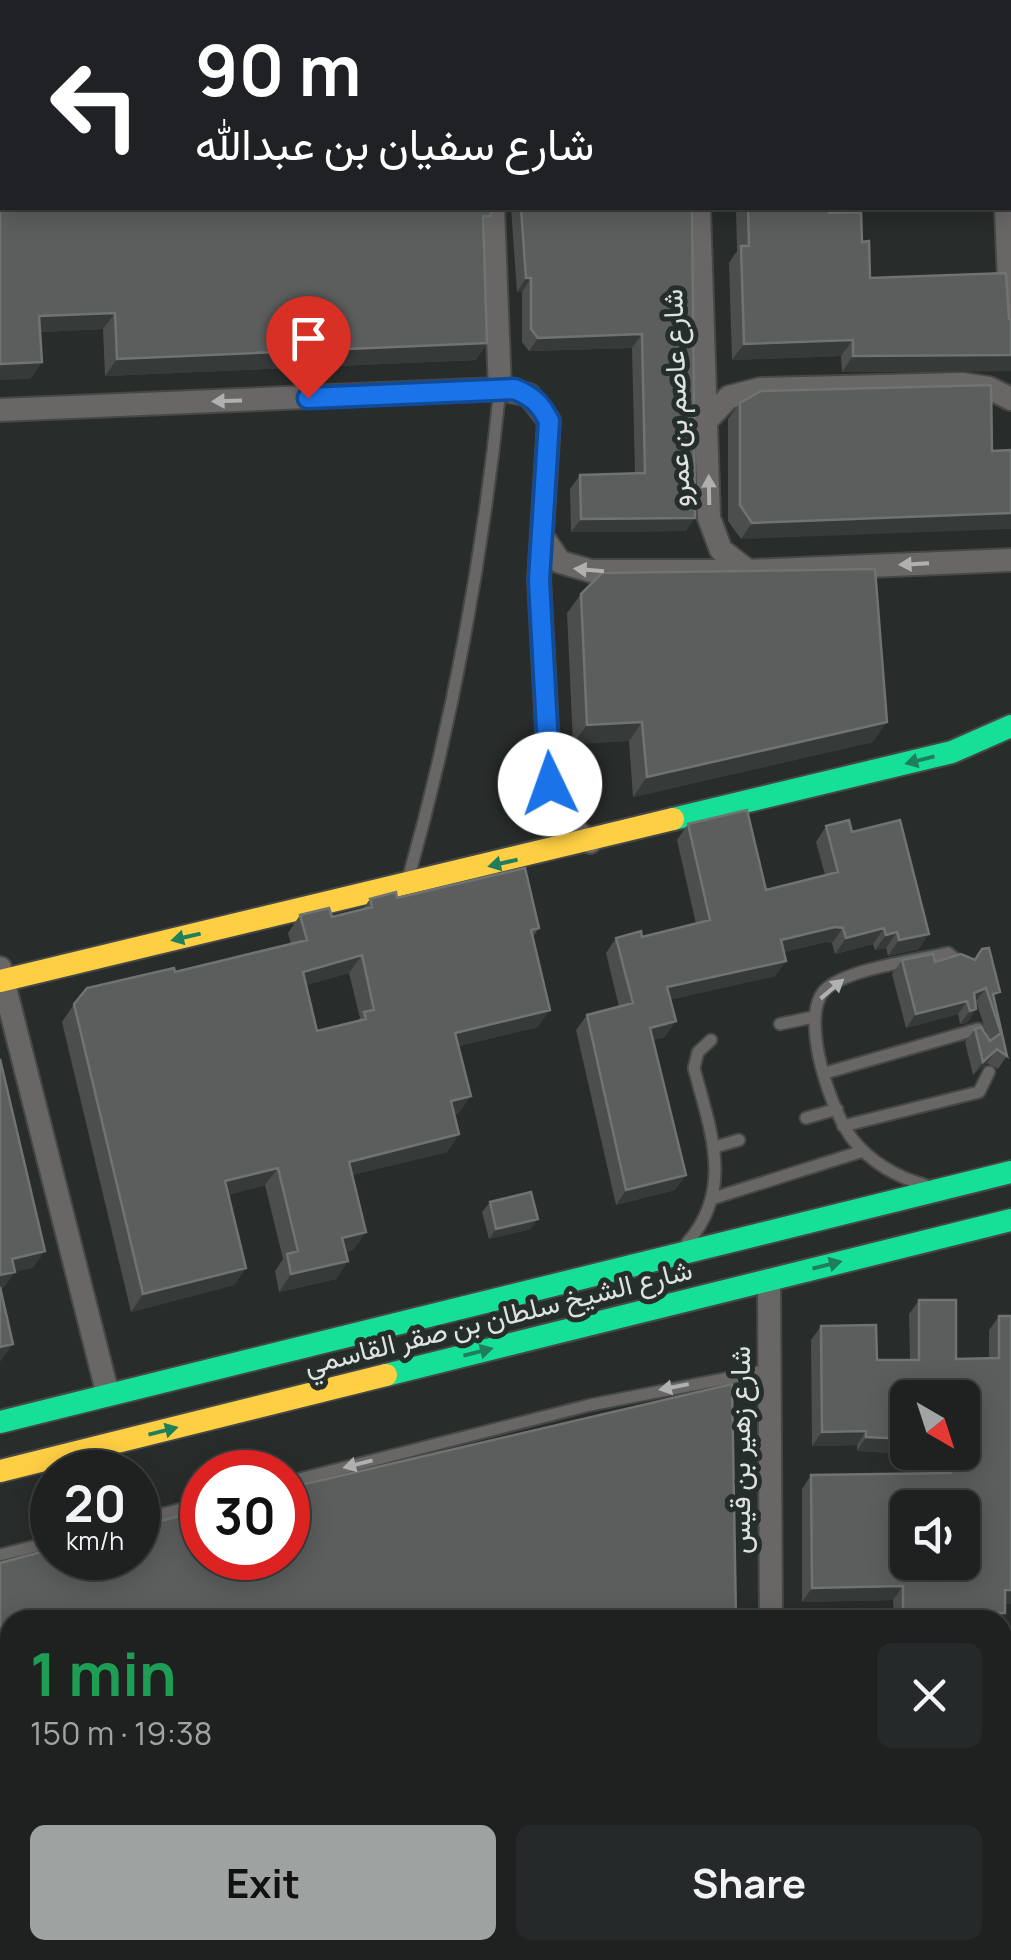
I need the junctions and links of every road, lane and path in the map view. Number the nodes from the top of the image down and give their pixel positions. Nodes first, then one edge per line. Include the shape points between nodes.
1 (493, 210) edge
2 (700, 210) edge
3 (1006, 210) edge
4 (1011, 328) edge
5 (500, 389) junction
6 (1011, 399) edge
7 (0, 410) edge
8 (707, 420) junction
9 (542, 536) junction
10 (1011, 560) edge
11 (748, 571) junction
12 (1011, 726) edge
13 (590, 842) junction
14 (406, 885) junction
15 (963, 965) edge
16 (1, 977) edge
17 (973, 1010) edge
18 (812, 1018) junction
19 (780, 1024) dead end
20 (978, 1029) junction
21 (711, 1040) dead end
22 (982, 1045) edge
23 (989, 1072) edge
24 (826, 1074) junction
25 (837, 1109) junction
26 (806, 1118) dead end
27 (843, 1126) junction
28 (739, 1140) dead end
29 (715, 1148) junction
30 (863, 1152) junction
31 (1011, 1172) edge
32 (944, 1188) junction
33 (714, 1198) junction
34 (1011, 1220) edge
35 (670, 1256) junction
36 (769, 1280) junction
37 (770, 1370) junction
38 (108, 1396) junction
39 (58, 1408) junction
40 (0, 1422) edge
41 (0, 1436) edge
42 (0, 1472) edge
43 (310, 1476) edge
44 (30, 1548) edge
45 (0, 1555) edge
46 (771, 1610) edge

1 - 5 street
2 - 8 street, شارع عاصم بن عمرو
3 - 4 street
5 -> 7 street
5 - 9 street via 530,395 549,421
5 - 14 lane via 456,689
6 - 8 street via 976,385 760,390 729,397
11 -> 8 street, شارع عاصم بن عمرو via 713,536
11 -> 9 street via 575,570 549,551
9 - 13 street via 540,624 553,802
10 -> 11 street
12 -> 13 main road via 973,746
13 -> 14 main road
14 -> 16 main road
18 -> 15 lane via 824,991 850,976 948,953
16 - 38 street
17 - 20 lane
18 - 19 lane
18 - 24 lane
20 - 22 lane
20 - 24 lane
21 - 29 lane via 694,1068
23 - 27 lane via 980,1092
24 - 25 lane
25 - 26 lane
25 - 27 lane
27 - 30 lane
28 - 29 lane
29 - 33 lane
30 - 32 lane via 900,1177
30 - 33 lane
31 - 32 main road, شارع الشيخ سلطان بن صقر القاسمي
32 - 35 main road, شارع الشيخ سلطان بن صقر القاسمي
33 - 35 lane via 689,1241
36 -> 34 main road, شارع الشيخ سلطان بن صقر القاسمي
35 - 38 main road, شارع الشيخ سلطان بن صقر القاسمي
36 - 37 street, شارع زهير بن قيس
42 -> 36 main road, شارع الشيخ سلطان بن صقر القاسمي
37 -> 43 lane via 590,1405
37 - 46 street, شارع زهير بن قيس
38 - 39 main road, شارع الشيخ سلطان بن صقر القاسمي
39 - 40 main road, شارع الشيخ سلطان بن صقر القاسمي
39 - 41 main road
44 - 45 lane

